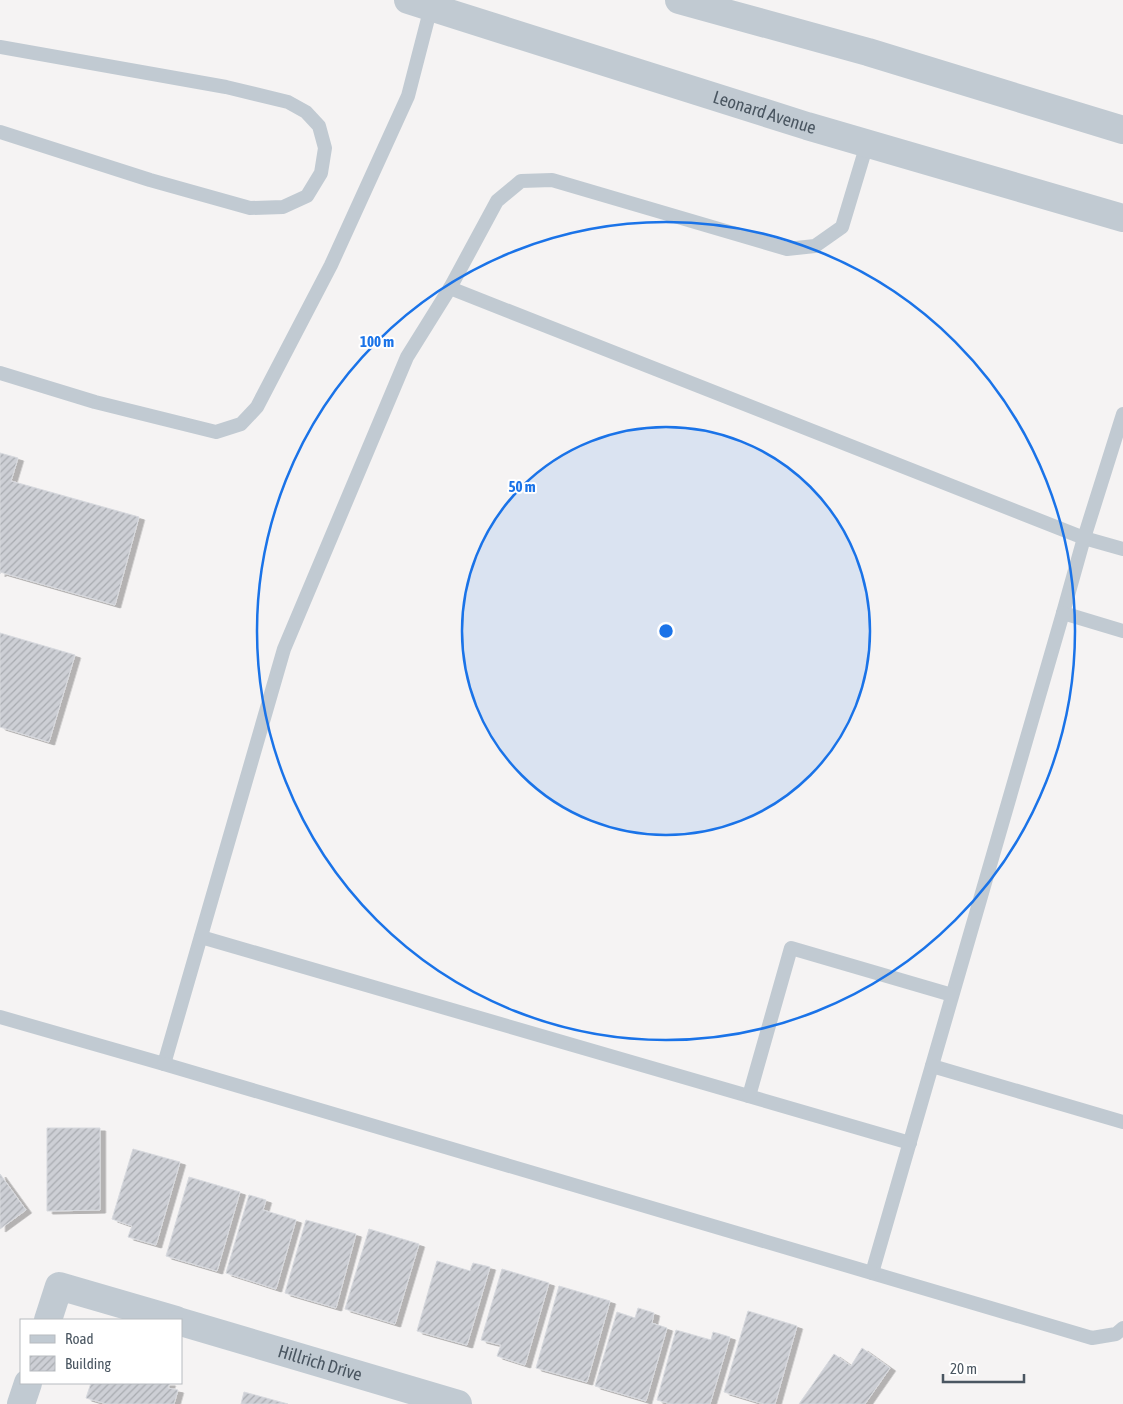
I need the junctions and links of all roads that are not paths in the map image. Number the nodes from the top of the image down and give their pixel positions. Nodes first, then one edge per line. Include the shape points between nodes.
1 (680, 0) edge
2 (424, 2) edge
3 (0, 46) edge
4 (1123, 130) edge
5 (0, 132) edge
6 (867, 144) junction
7 (1123, 218) edge
8 (450, 288) junction
9 (0, 373) edge
10 (1123, 414) edge
11 (1084, 538) junction
12 (1123, 549) edge
13 (1063, 613) junction
14 (1123, 631) edge
15 (200, 936) junction
16 (952, 995) junction
17 (0, 1018) edge
18 (164, 1064) junction
19 (932, 1066) junction
20 (749, 1096) junction
21 (1123, 1122) edge
22 (910, 1143) junction
23 (872, 1273) junction
24 (48, 1319) edge
25 (173, 1319) edge
26 (182, 1322) edge
27 (1123, 1328) edge
28 (28, 1384) edge
29 (407, 1396) edge
30 (22, 1404) edge
31 (458, 1404) edge

1 - 4 street via 868,52
2 - 6 street, Leonard Avenue
2 - 9 lane via 408,96 335,256 258,407 241,424 216,432 177,424
3 - 5 lane via 226,87 288,102 306,112 319,126 324,148 321,173 307,196 283,207 250,208
6 - 7 street, Leonard Avenue
6 - 8 lane via 842,227 816,246 786,249 552,180 521,181 497,201
8 - 11 lane
8 - 15 lane via 407,357 284,650
10 - 11 lane
11 - 12 lane
11 - 13 lane
13 - 14 lane
13 - 16 lane
15 - 18 lane
15 - 20 lane
16 - 19 lane
16 - 20 lane via 790,948
17 - 18 lane
18 - 23 lane
19 - 21 lane
19 - 22 lane
20 - 22 lane
22 - 23 lane
23 - 27 lane via 1092,1338 1116,1334
24 - 25 street via 59,1286
26 - 29 street, Hillrich Drive
28 - 30 street
29 - 31 street, Hillrich Drive

